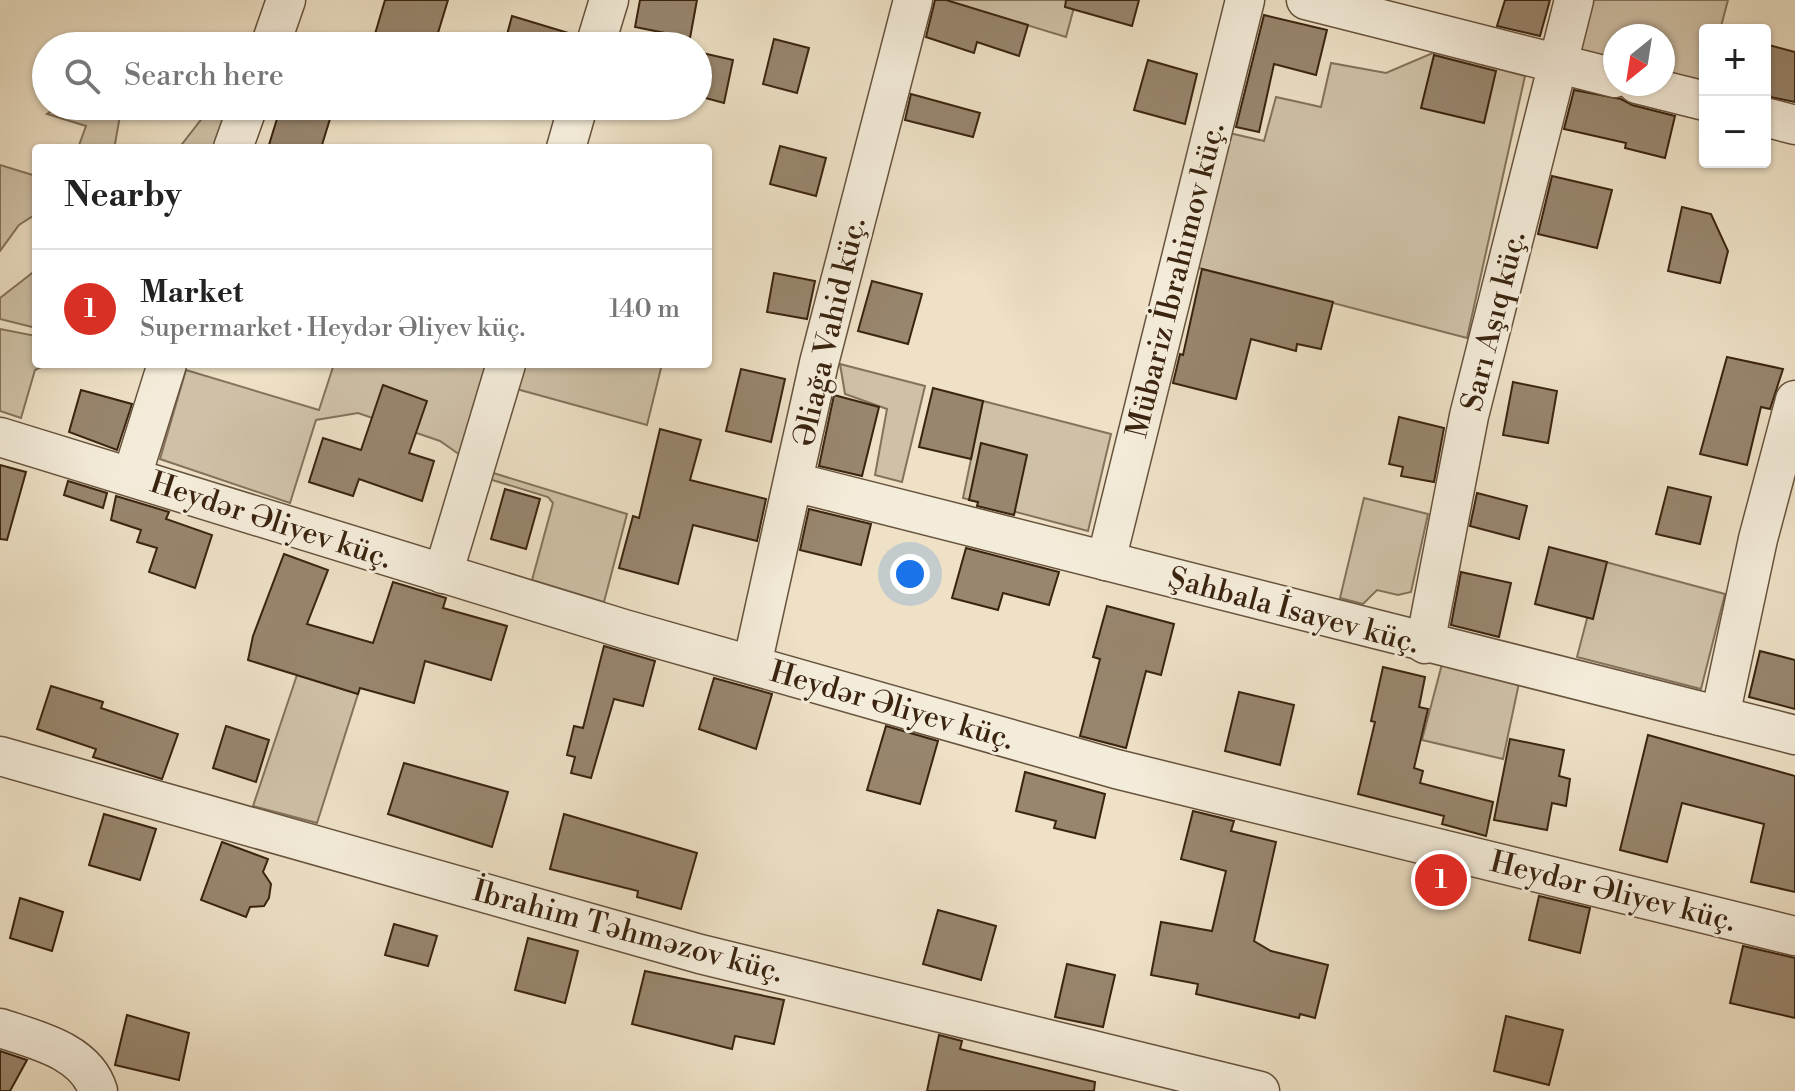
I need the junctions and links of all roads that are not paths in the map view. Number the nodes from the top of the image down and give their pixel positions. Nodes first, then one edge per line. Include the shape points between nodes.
1 (286, 0) edge
2 (609, 0) edge
3 (913, 0) edge
4 (1245, 0) edge
5 (1306, 0) edge
6 (1574, 0) edge
7 (275, 32) edge
8 (599, 32) edge
9 (1557, 63) junction
10 (1603, 75) edge
11 (1675, 94) edge
12 (1699, 100) edge
13 (1771, 119) edge
14 (243, 120) edge
15 (574, 120) edge
16 (1795, 125) edge
17 (234, 144) edge
18 (567, 144) edge
19 (166, 368) edge
20 (505, 368) edge
21 (1795, 400) edge
22 (0, 437) edge
23 (132, 476) junction
24 (794, 482) junction
25 (1106, 561) junction
26 (443, 574) junction
27 (1425, 644) junction
28 (752, 665) junction
29 (1720, 716) junction
30 (1795, 735) edge
31 (0, 756) edge
32 (1795, 936) edge
33 (0, 1028) edge
34 (98, 1091) edge
35 (1260, 1091) edge

1 - 7 street
2 - 8 street
3 - 24 street, Əliağa Vahid küç. via 819,363
4 - 25 street, Mübariz İbrahimov küç.
5 - 9 street
6 - 9 street, Sarı Aşıq küç.
9 - 10 street
9 - 27 street, Sarı Aşıq küç. via 1469,416
11 - 12 street
13 - 16 street
14 - 17 street
15 - 18 street
19 - 23 street
20 - 26 street
21 - 29 street
22 - 23 street, Heydər Əliyev küç.
23 - 26 street, Heydər Əliyev küç.
24 - 25 street, Şahbala İsayev küç.
24 - 28 street, Əliağa Vahid küç.
25 - 27 street, Şahbala İsayev küç.
26 - 28 street, Heydər Əliyev küç.
27 - 29 street, Şahbala İsayev küç.
28 - 32 street, Heydər Əliyev küç. via 1116,769
29 - 30 street, Şahbala İsayev küç.
31 - 35 street, İbrahim Təhməzov küç. via 700,954
33 - 34 street via 78,1061 92,1074

